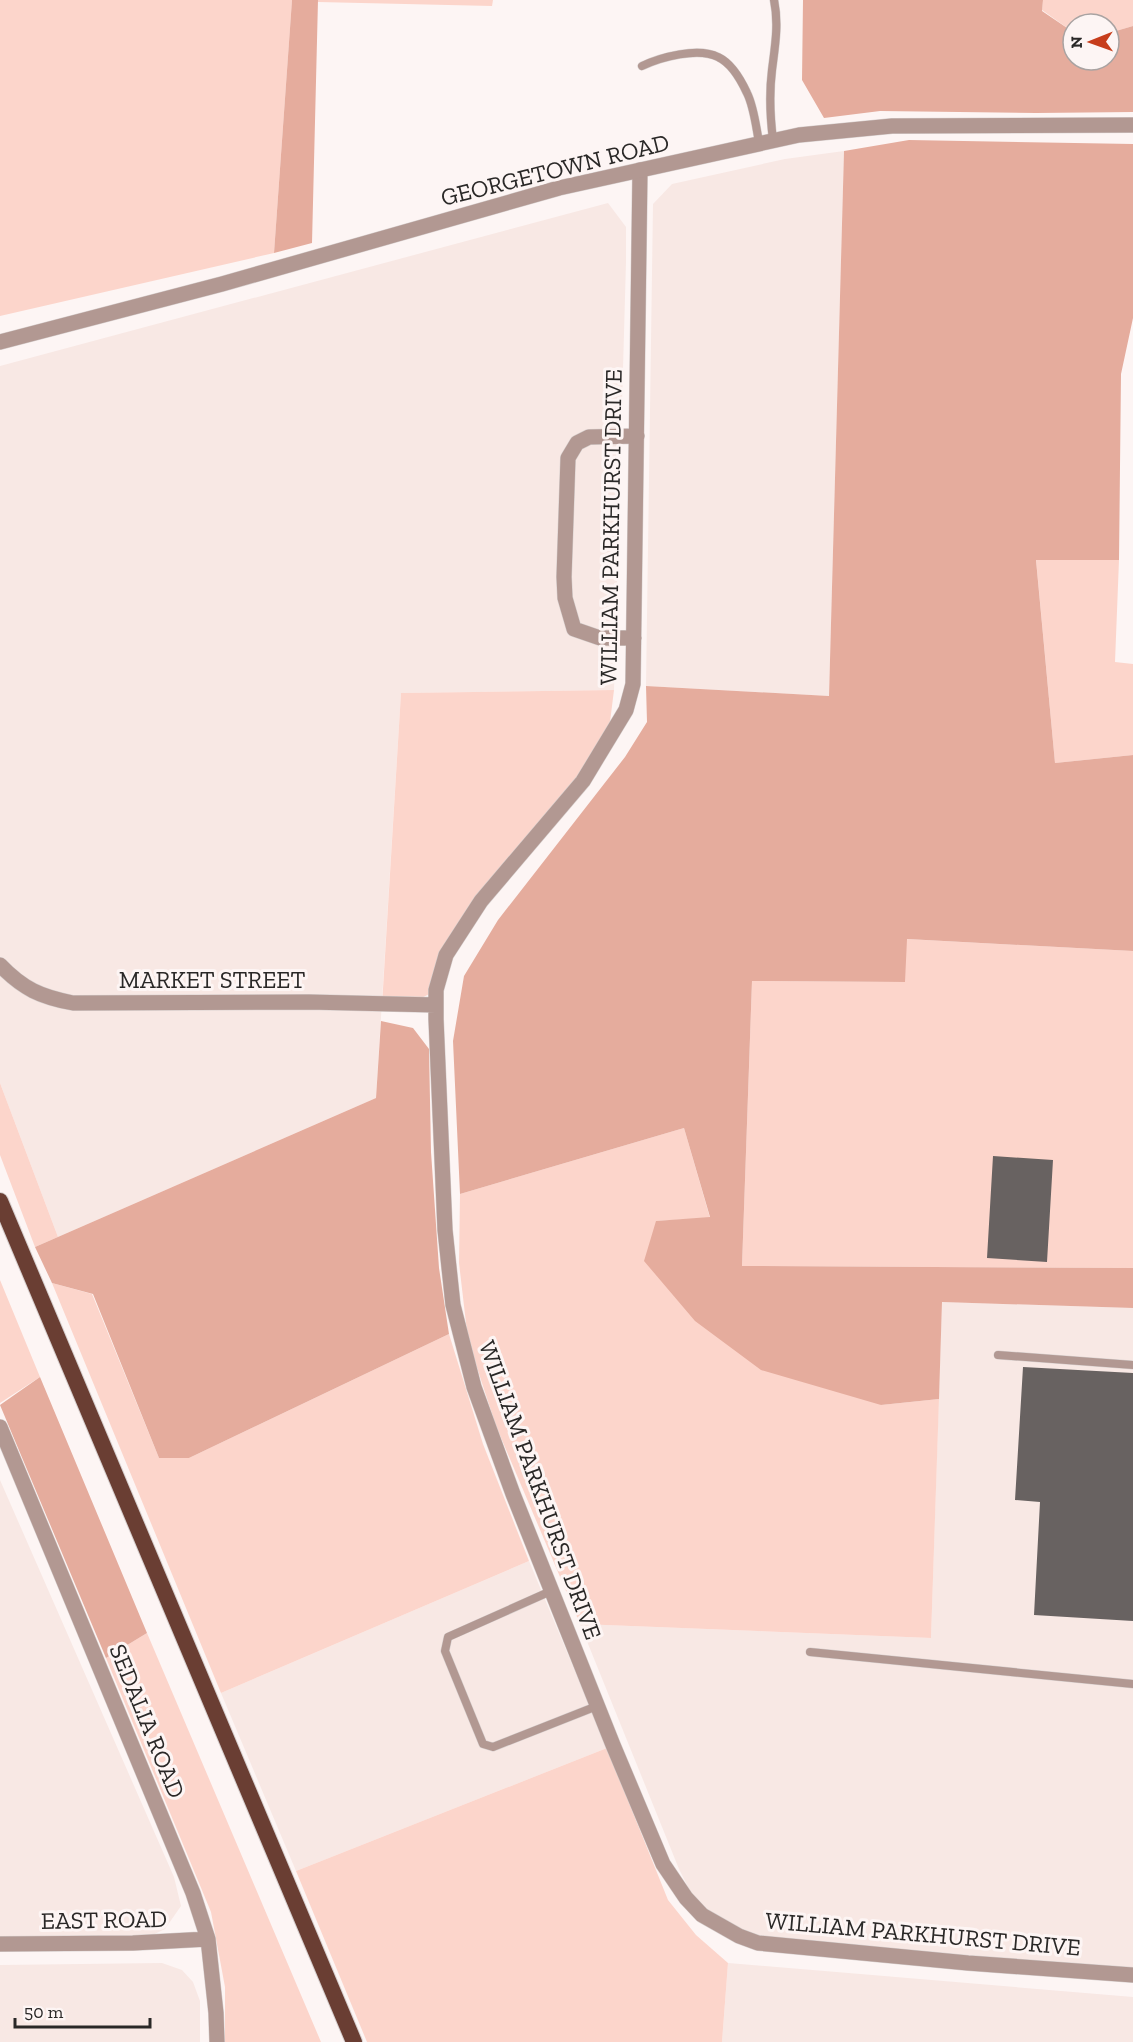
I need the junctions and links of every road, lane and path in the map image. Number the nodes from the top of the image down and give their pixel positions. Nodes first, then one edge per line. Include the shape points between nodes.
1 (774, 0) edge
2 (642, 66) dead end
3 (1133, 125) edge
4 (766, 141) junction
5 (640, 170) junction
6 (0, 342) edge
7 (637, 436) junction
8 (634, 638) junction
9 (0, 965) edge
10 (436, 1005) junction
11 (0, 1201) edge
12 (998, 1355) dead end
13 (1133, 1365) edge
14 (0, 1427) edge
15 (551, 1591) junction
16 (810, 1652) dead end
17 (1133, 1684) edge
18 (597, 1706) junction
19 (208, 1939) junction
20 (0, 1944) edge
21 (1133, 1975) edge
22 (217, 2042) edge
23 (354, 2042) edge

1 - 4 lane via 777,40
2 - 4 lane via 673,56 701,53 719,57 736,73
3 - 4 street, GEORGETOWN ROAD via 892,126
4 - 5 street, GEORGETOWN ROAD
5 - 6 street, GEORGETOWN ROAD via 559,188 222,284
5 - 7 street, WILLIAM PARKHURST DRIVE
7 - 8 street, WILLIAM PARKHURST DRIVE
7 - 8 street via 589,436 576,443 568,458 564,577 574,629 600,638
8 - 10 street, WILLIAM PARKHURST DRIVE via 633,684 626,710 583,781 463,928 446,956
9 - 10 street, MARKET STREET via 29,990 47,999 73,1003
10 - 15 street, WILLIAM PARKHURST DRIVE via 445,1230 453,1305 474,1387
11 - 23 highway
12 - 13 lane
14 - 19 street, SEDALIA ROAD via 194,1893
15 - 18 street, WILLIAM PARKHURST DRIVE
15 - 18 lane via 448,1637 445,1650 483,1744 493,1747
16 - 17 lane
18 - 21 street, WILLIAM PARKHURST DRIVE via 663,1864 702,1915 739,1936 793,1948
19 - 20 street, EAST ROAD
19 - 22 street, SEDALIA ROAD

